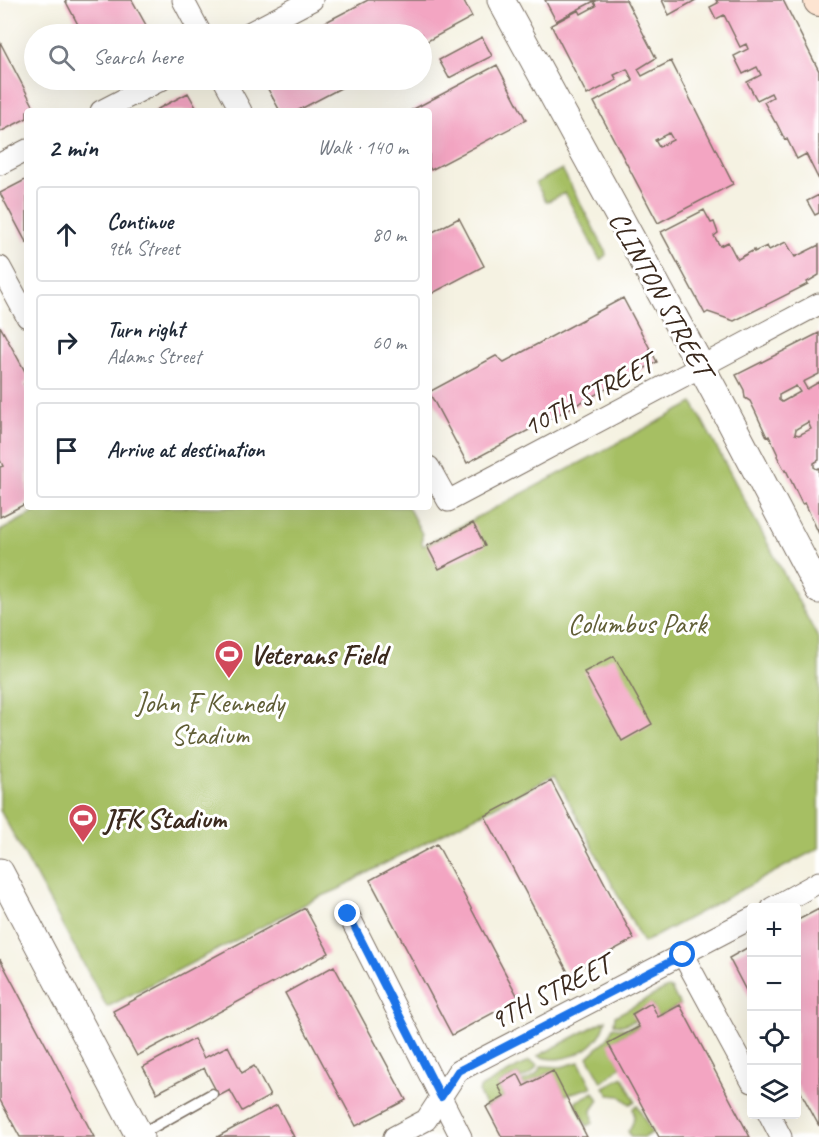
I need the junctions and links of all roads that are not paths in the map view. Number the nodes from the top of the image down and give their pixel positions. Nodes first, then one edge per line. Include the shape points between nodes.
1 (183, 0) edge
2 (312, 0) edge
3 (501, 0) edge
4 (196, 24) edge
5 (266, 24) edge
6 (142, 90) edge
7 (229, 90) edge
8 (107, 108) edge
9 (239, 108) edge
10 (24, 152) edge
11 (0, 164) edge
12 (0, 267) edge
13 (819, 304) edge
14 (24, 310) edge
15 (701, 367) junction
16 (432, 472) edge
17 (819, 590) edge
18 (0, 872) edge
19 (819, 882) edge
20 (781, 903) edge
21 (348, 914) dead end
22 (747, 921) edge
23 (683, 955) junction
24 (747, 1073) edge
25 (212, 1094) dead end
26 (441, 1097) junction
27 (772, 1119) edge
28 (140, 1136) edge
29 (394, 1137) edge
30 (461, 1137) edge
31 (781, 1137) edge

1 - 4 street
2 - 5 street
3 - 15 street, CLINTON STREET
6 - 8 street
7 - 9 street
10 - 11 street
12 - 14 street
13 - 15 street, 10TH STREET
15 - 16 street, 10TH STREET via 448,501
15 - 17 street, CLINTON STREET
18 - 28 street
19 - 20 street
21 - 26 street
22 - 23 street, 9TH STREET
23 - 24 street
23 - 26 street, 9TH STREET via 458,1071
25 - 28 lane
26 - 29 street, 9TH STREET via 426,1120
26 - 30 street
27 - 31 street

